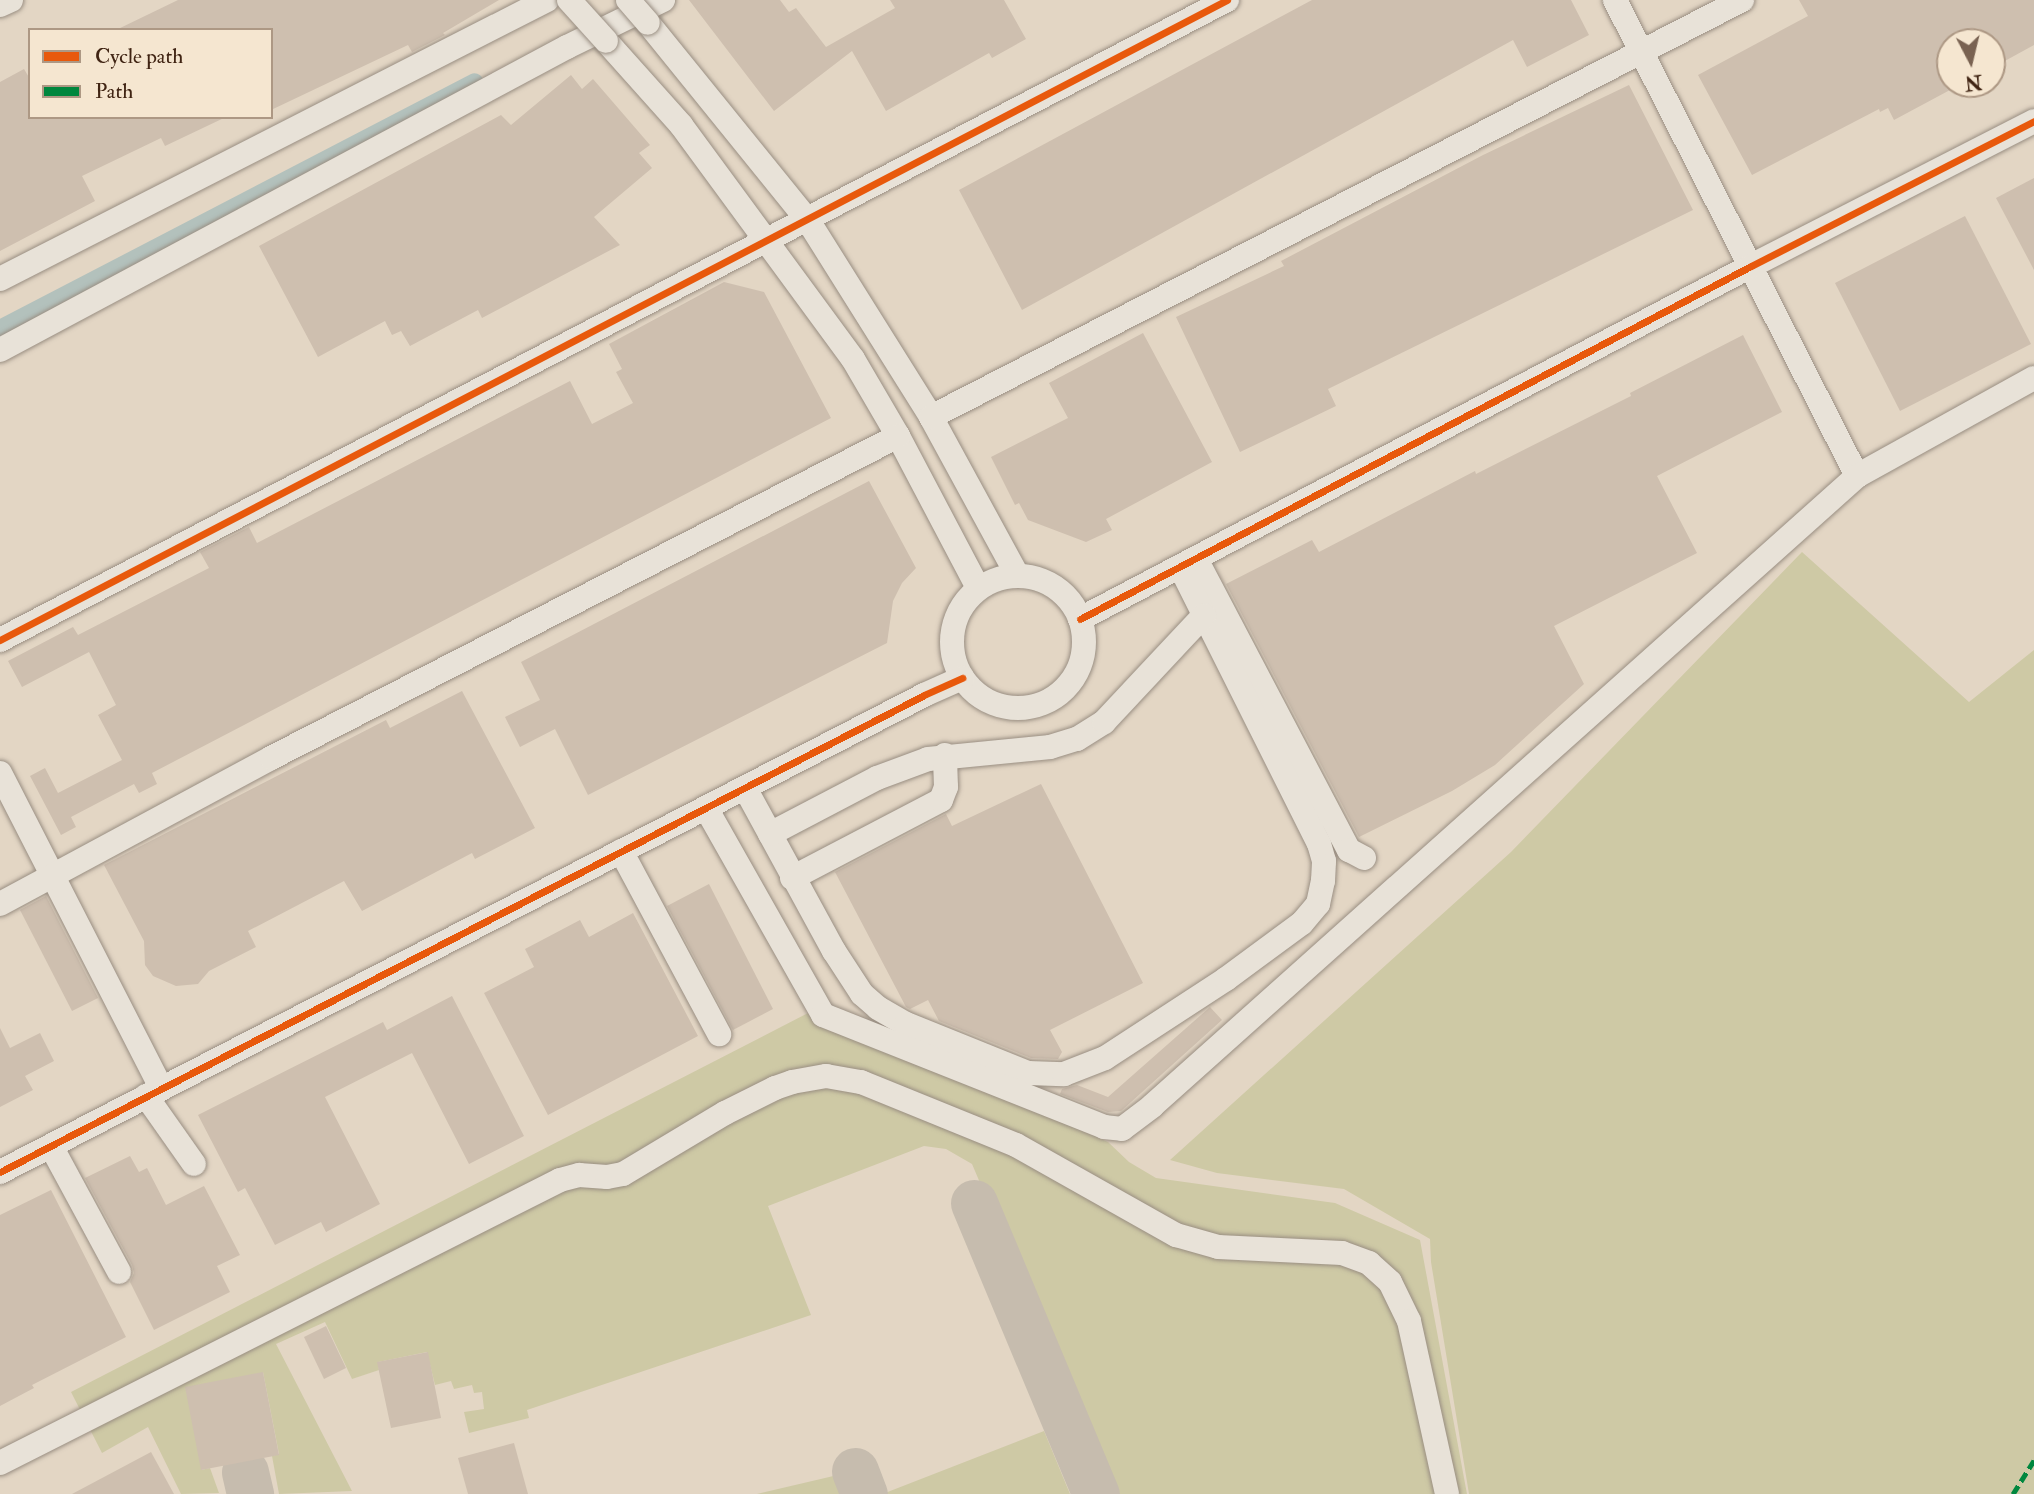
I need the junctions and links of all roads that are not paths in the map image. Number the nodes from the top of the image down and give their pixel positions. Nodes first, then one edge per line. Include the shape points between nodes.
1 (10, 0) edge
2 (547, 0) edge
3 (569, 0) edge
4 (628, 0) edge
5 (663, 0) edge
6 (1227, 0) edge
7 (1615, 0) edge
8 (1742, 0) edge
9 (0, 5) edge
10 (1640, 52) junction
11 (2034, 121) edge
12 (807, 219) junction
13 (766, 241) junction
14 (1751, 266) junction
15 (0, 279) edge
16 (0, 350) edge
17 (2034, 378) edge
18 (930, 417) junction
19 (898, 436) junction
20 (1857, 476) junction
21 (1188, 563) junction
22 (1017, 575) junction
23 (978, 588) junction
24 (1204, 615) junction
25 (1080, 619) junction
26 (0, 640) edge
27 (962, 678) junction
28 (946, 755) junction
29 (0, 773) edge
30 (745, 788) junction
31 (706, 808) junction
32 (769, 834) junction
33 (621, 851) junction
34 (1364, 858) dead end
35 (51, 878) junction
36 (792, 878) junction
37 (0, 904) edge
38 (719, 1034) dead end
39 (153, 1092) junction
40 (51, 1146) junction
41 (194, 1164) dead end
42 (0, 1172) edge
43 (119, 1272) dead end
44 (0, 1463) edge
45 (1447, 1494) edge

1 - 9 street
2 - 15 street
3 - 13 street, bridge via 681,125
4 - 12 street, bridge
5 - 16 street
6 - 12 street
7 - 10 street
8 - 10 street
10 - 14 street
10 - 18 street
11 - 14 street
12 - 13 street
12 - 18 street
13 - 19 street via 852,359
13 - 26 street
14 - 20 street
14 - 21 street
17 - 20 street
18 - 22 street
19 - 23 street
19 - 35 street via 271,758
20 - 31 street via 1122,1129 1104,1127 823,1015
21 - 24 street
21 - 25 street
21 - 34 street via 1349,850
22 - 23 street
22 - 25 street via 1055,587
23 - 27 street via 961,607 952,632 953,657
24 - 28 street via 1104,722 1077,739 1039,748
24 - 36 street via 1319,844 1324,861 1318,904 1302,923 1226,979 1105,1058 1063,1074 1028,1073 906,1024 862,994
25 - 27 street via 1083,657 1076,675 1049,701 1021,708 993,704 976,695
27 - 30 street
28 - 32 street via 877,778
28 - 36 street via 946,787 941,800
29 - 35 street
30 - 31 street
30 - 32 street
31 - 33 street
32 - 36 street
33 - 38 street
33 - 39 street
35 - 37 street
35 - 39 street
39 - 40 street
39 - 41 street
40 - 42 street
40 - 43 street
44 - 45 street via 560,1180 623,1174 775,1088 826,1076 861,1082 1016,1145 1176,1235 1218,1247 1342,1253 1369,1263 1390,1282 1409,1321

